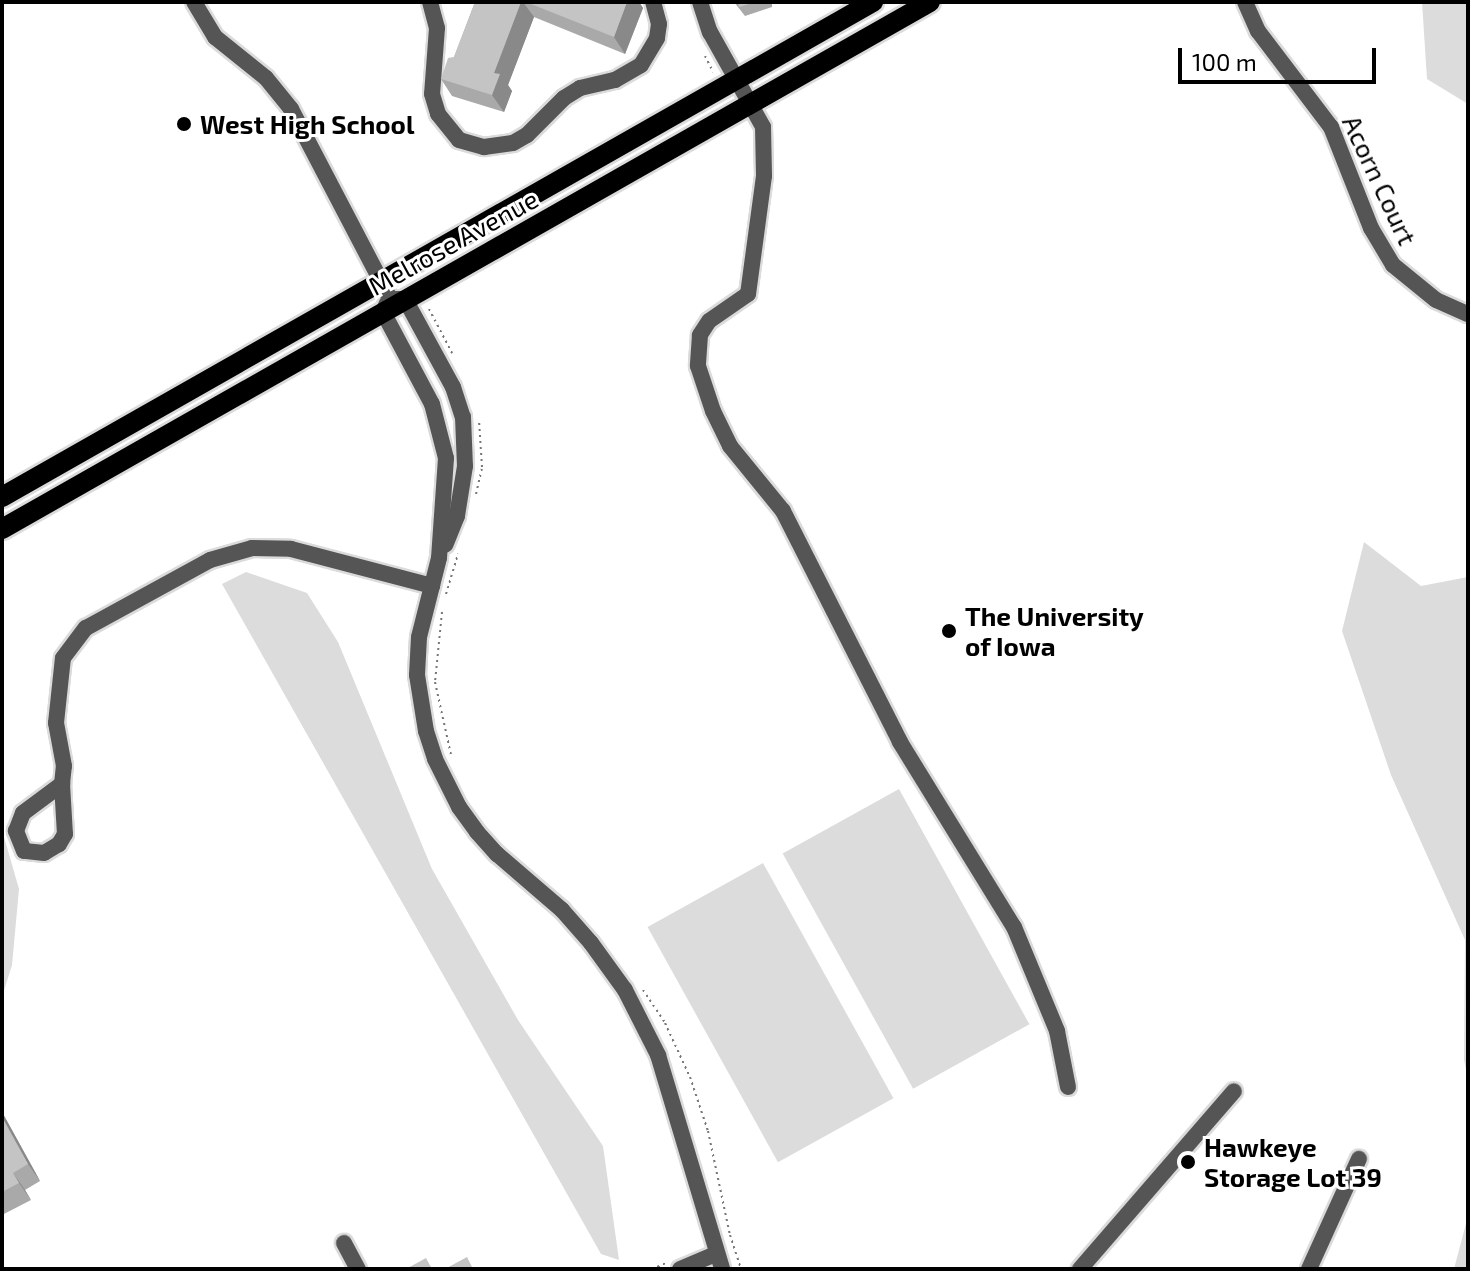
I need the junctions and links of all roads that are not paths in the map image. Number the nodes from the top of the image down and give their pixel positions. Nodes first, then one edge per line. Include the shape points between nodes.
1 (194, 2) edge
2 (430, 2) edge
3 (653, 2) edge
4 (700, 2) edge
5 (873, 2) edge
6 (930, 2) edge
7 (1245, 2) edge
8 (736, 80) junction
9 (750, 105) junction
10 (397, 299) junction
11 (1468, 314) edge
12 (2, 497) edge
13 (2, 529) edge
14 (439, 558) junction
15 (439, 590) junction
16 (62, 784) dead end
17 (1068, 1087) dead end
18 (1234, 1091) dead end
19 (1359, 1159) dead end
20 (344, 1243) dead end
21 (719, 1262) edge
22 (358, 1269) edge
23 (680, 1269) edge
24 (1080, 1269) edge
25 (1309, 1269) edge

1 - 10 street via 215,37 266,78 291,109
2 - 3 street via 437,28 432,94 438,114 459,140 484,147 513,143 580,88 615,80 641,65 657,38
4 - 8 street
5 - 8 main road, Melrose Avenue
6 - 9 main road, Melrose Avenue
7 - 11 street, Acorn Court via 1258,31 1331,127 1371,228 1393,265 1436,300
8 - 9 street
8 - 10 main road, Melrose Avenue
9 - 10 main road, Melrose Avenue
9 - 17 street via 763,127 764,176 748,294 709,321 700,335 698,366 730,446 783,511 900,742 1014,927 1057,1031
10 - 12 main road, Melrose Avenue
10 - 13 main road, Melrose Avenue
10 - 14 street via 442,438 446,475
10 - 14 street via 456,394 466,434 457,516
14 - 15 street
15 - 16 street via 291,549 252,548 210,560 86,628 63,658 56,723
15 - 21 street via 419,637 417,675 435,759 477,832 562,910 625,990 658,1055
18 - 24 street
19 - 25 street
20 - 22 street
21 - 23 street

